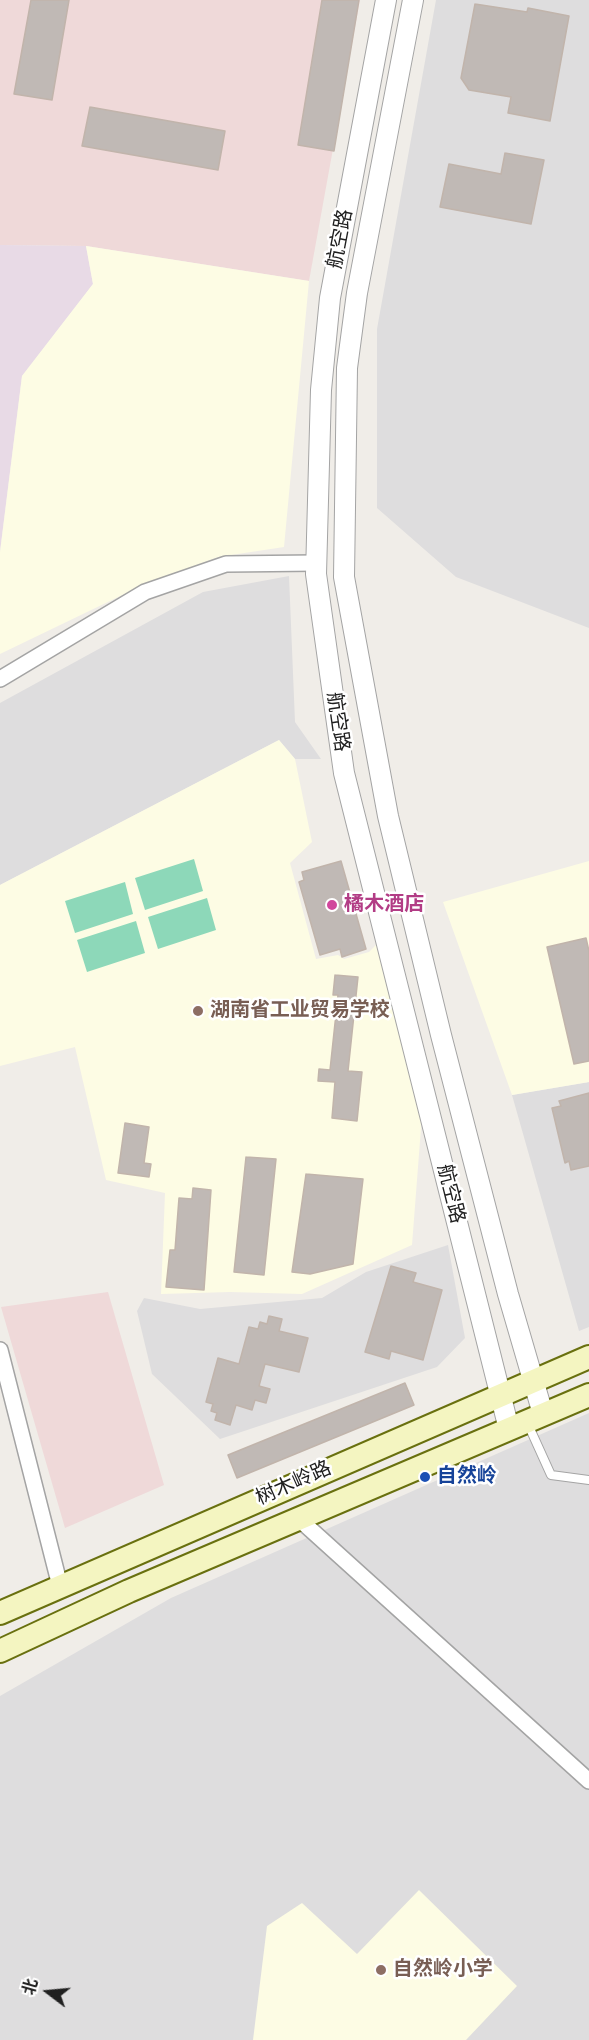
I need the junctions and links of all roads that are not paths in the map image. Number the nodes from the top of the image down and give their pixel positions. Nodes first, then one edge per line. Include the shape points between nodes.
1 (386, 0) edge
2 (412, 0) edge
3 (357, 293) junction
4 (330, 298) junction
5 (316, 568) junction
6 (344, 577) junction
7 (0, 679) edge
8 (0, 1350) edge
9 (589, 1357) edge
10 (534, 1380) junction
11 (500, 1394) junction
12 (589, 1395) edge
13 (526, 1422) junction
14 (589, 1480) edge
15 (299, 1519) junction
16 (60, 1586) junction
17 (0, 1613) edge
18 (0, 1651) edge
19 (589, 1781) edge

1 - 4 street, 航空路
2 - 3 street, 航空路
3 - 4 street
3 - 6 street, 航空路 via 347,368
4 - 5 street, 航空路 via 321,390
5 - 6 street
5 - 7 street via 226,564 145,592
5 - 11 street, 航空路 via 344,773
6 - 10 street, 航空路 via 391,828 505,1283
8 - 16 street
9 - 10 main road, 树木岭路
10 - 11 main road, 树木岭路
10 - 13 street, 航空路
11 - 13 street, 航空路
11 - 16 main road, 树木岭路
12 - 13 main road, 树木岭路
13 - 14 lane via 551,1475
13 - 15 main road, 树木岭路
15 - 18 main road, 树木岭路
15 - 19 street, 树木岭路
16 - 17 main road, 树木岭路

